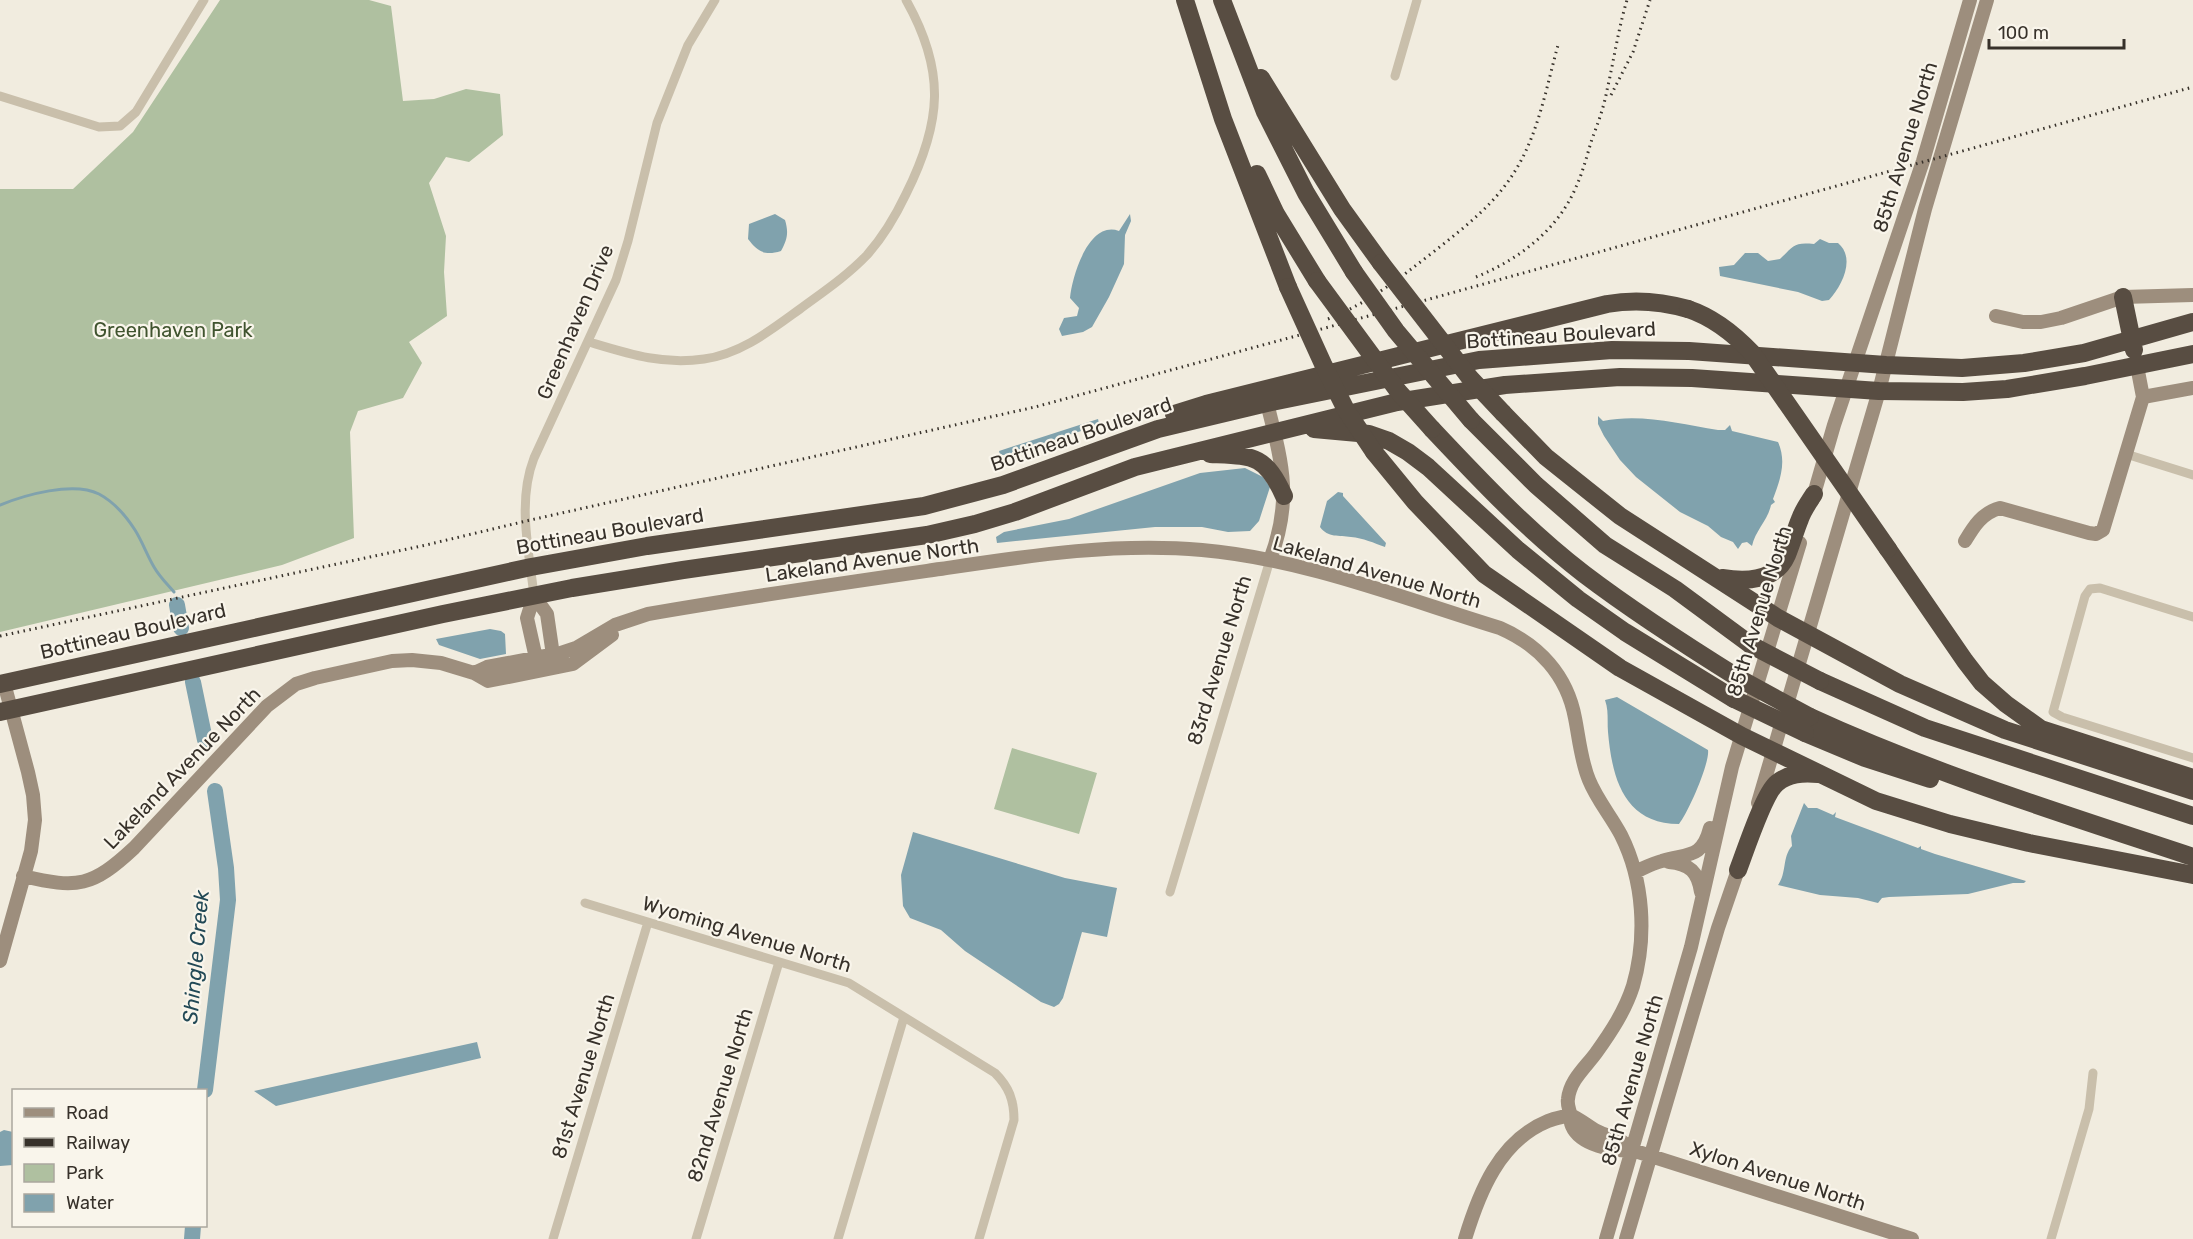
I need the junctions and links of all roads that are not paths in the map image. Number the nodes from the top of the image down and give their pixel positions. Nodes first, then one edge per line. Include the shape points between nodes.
1 (204, 0) edge
2 (715, 0) edge
3 (906, 0) edge
4 (1185, 0) edge
5 (1222, 0) edge
6 (1417, 0) edge
7 (1970, 0) edge
8 (1987, 0) edge
9 (1231, 25) junction
10 (1961, 31) junction
11 (1977, 35) junction
12 (1198, 44) junction
13 (1395, 76) dead end
14 (0, 96) edge
15 (2193, 295) edge
16 (2123, 297) junction
17 (1996, 316) dead end
18 (2189, 324) edge
19 (2132, 340) junction
20 (589, 342) junction
21 (2193, 354) edge
22 (1855, 362) junction
23 (1886, 365) junction
24 (2137, 366) junction
25 (1847, 387) junction
26 (2193, 388) edge
27 (1879, 391) junction
28 (2143, 397) junction
29 (1266, 403) junction
30 (1297, 428) junction
31 (1274, 432) junction
32 (1193, 453) junction
33 (2126, 454) junction
34 (1082, 455) junction
35 (2193, 475) edge
36 (1814, 495) junction
37 (1284, 496) junction
38 (1965, 541) dead end
39 (1270, 560) junction
40 (531, 567) junction
41 (1713, 577) junction
42 (534, 596) junction
43 (2193, 617) edge
44 (1778, 618) junction
45 (1809, 635) junction
46 (554, 661) junction
47 (537, 664) junction
48 (2, 684) edge
49 (6, 711) edge
50 (1808, 725) junction
51 (1742, 736) junction
52 (1774, 750) junction
53 (2193, 758) edge
54 (1821, 774) junction
55 (2193, 778) edge
56 (1729, 782) junction
57 (2193, 791) edge
58 (2193, 816) edge
59 (2193, 857) edge
60 (1661, 861) junction
61 (1738, 870) junction
62 (1635, 872) junction
63 (2193, 875) edge
64 (23, 876) junction
65 (1170, 892) dead end
66 (1702, 897) junction
67 (585, 903) dead end
68 (648, 922) junction
69 (0, 961) edge
70 (779, 962) junction
71 (904, 1017) junction
72 (2094, 1073) dead end
73 (1570, 1115) junction
74 (1632, 1150) junction
75 (1650, 1156) junction
76 (553, 1239) edge
77 (696, 1239) edge
78 (838, 1239) edge
79 (979, 1239) edge
80 (1465, 1239) edge
81 (1606, 1239) edge
82 (1626, 1239) edge
83 (1912, 1239) edge
84 (2050, 1239) edge

1 - 14 street via 136,112 120,126 99,127
2 - 20 street, Greenhaven Drive via 688,45 668,94 616,280
3 - 20 street via 931,58 935,102 932,126 926,151 906,194 869,253 825,291 754,341 731,352 707,359 656,360
4 - 12 highway
5 - 9 highway
6 - 13 street
7 - 10 street, 85th Avenue North
8 - 11 street, 85th Avenue North
9 - 41 highway, bridge via 1342,209 1470,378 1546,457 1581,487
9 - 58 highway, bridge via 1286,155 1354,272 1396,331 1472,420 1536,485 1605,545 1675,589 1751,645 1820,681 1925,728
10 - 11 street
10 - 22 street, 85th Avenue North via 1923,161
11 - 23 street, 85th Avenue North via 1925,210
12 - 50 highway, bridge via 1271,204 1317,280 1398,391 1432,429 1505,505 1582,573 1650,623
12 - 51 highway, bridge via 1288,287 1346,410 1374,452 1415,502 1484,574 1620,668
15 - 16 street
16 - 17 street via 2041,322
16 - 19 highway
18 - 19 highway, Bottineau Boulevard
19 - 23 highway, Bottineau Boulevard via 2024,363 1962,368
19 - 24 highway
20 - 40 street, Greenhaven Drive via 527,479
21 - 24 highway
22 - 23 highway, Bottineau Boulevard
22 - 25 street, 85th Avenue North
22 - 29 highway, Bottineau Boulevard via 1612,350 1479,360
23 - 27 street, 85th Avenue North
24 - 27 highway via 2007,389
24 - 28 street
25 - 27 highway
25 - 30 highway via 1692,378 1548,381 1397,402
25 - 36 street, 85th Avenue North
26 - 28 street
27 - 45 street, 85th Avenue North
28 - 33 street
29 - 31 street, 83rd Avenue North
29 - 34 highway, Bottineau Boulevard via 1158,429
30 - 31 highway
30 - 50 highway, bridge via 1369,434 1408,452 1518,550 1624,632 1734,699
31 - 32 highway
31 - 37 street, 83rd Avenue North
32 - 37 highway via 1260,460 1275,477
32 - 42 highway via 1135,467 975,524 927,535
33 - 35 street
33 - 38 street via 2103,530 2096,534 2000,508 1974,524
34 - 40 highway, Bottineau Boulevard via 1003,485 924,506
34 - 55 highway, bridge via 1151,421 1206,404 1607,304 1647,300 1688,309 1722,327 1752,353 1977,676 2006,704 2041,729
36 - 41 highway via 1800,517 1787,557 1775,571 1741,581
36 - 44 street, 85th Avenue North
37 - 39 street, 83rd Avenue North
39 - 46 street, Lakeland Avenue North via 1204,550 1095,549 934,570 648,614 615,625
39 - 62 street, Lakeland Avenue North via 1500,628 1535,649 1550,663 1570,696 1588,780 1622,837
39 - 65 street, 83rd Avenue North
40 - 42 street, Greenhaven Drive
40 - 48 highway, Bottineau Boulevard
41 - 44 highway
42 - 46 street via 547,614
42 - 47 street via 526,618
42 - 49 highway
43 - 53 street via 2100,588 2090,589 2053,712
44 - 45 highway
44 - 51 street, 85th Avenue North
45 - 52 street, 85th Avenue North
45 - 57 highway via 1900,684 2005,730
46 - 47 street, Lakeland Avenue North
47 - 64 street, Lakeland Avenue North via 487,667 474,674 441,663 392,661 296,684 267,706 110,870 81,883 54,883
48 - 49 street
49 - 64 street via 28,772 34,803 31,851
50 - 59 highway
51 - 52 highway
51 - 56 street, 85th Avenue North
52 - 54 highway
52 - 61 street, 85th Avenue North
54 - 61 highway via 1792,775 1774,786
54 - 63 highway via 1876,801 1950,824
56 - 60 street via 1715,808 1704,845 1691,855
56 - 66 street, 85th Avenue North
60 - 62 street
60 - 66 street via 1680,863 1694,871
61 - 75 street, 85th Avenue North
62 - 73 street, Lakeland Avenue North via 1641,946 1632,987 1615,1027 1571,1087 1567,1101
64 - 69 street
66 - 74 street, 85th Avenue North
67 - 68 street, Wyoming Avenue North
68 - 70 street, Wyoming Avenue North
68 - 76 street, 81st Avenue North
70 - 71 street, Wyoming Avenue North via 849,983
70 - 77 street, 82nd Avenue North
71 - 78 street
71 - 79 street, Wyoming Avenue North via 996,1073 1011,1093 1012,1127
72 - 84 street via 2090,1109
73 - 74 street via 1598,1132 1622,1139
73 - 80 street via 1533,1129 1506,1152 1485,1186
74 - 75 street, Xylon Avenue North
74 - 81 street, 85th Avenue North
75 - 82 street, 85th Avenue North
75 - 83 street, Xylon Avenue North

